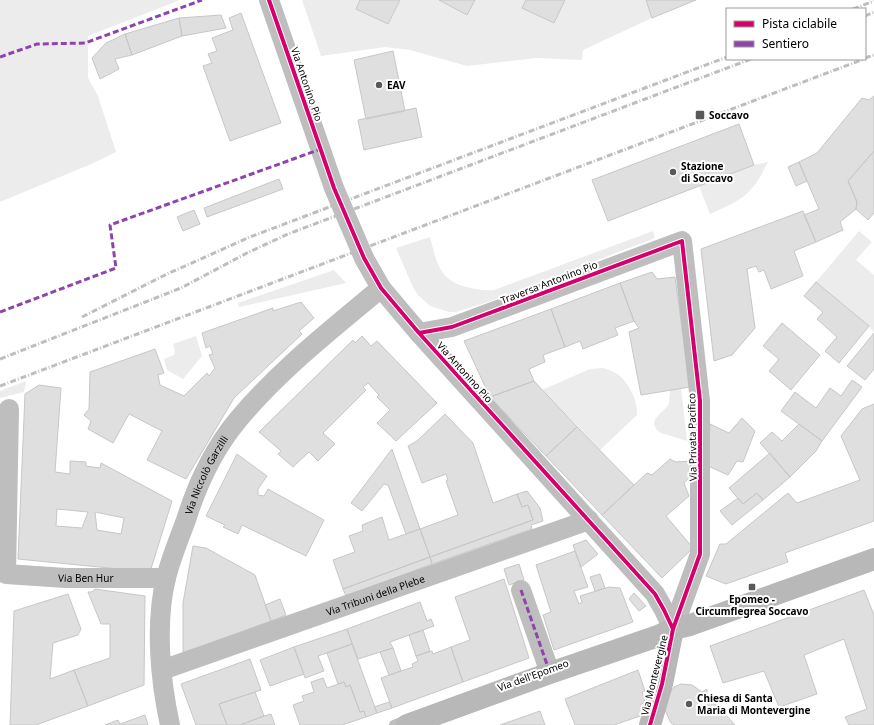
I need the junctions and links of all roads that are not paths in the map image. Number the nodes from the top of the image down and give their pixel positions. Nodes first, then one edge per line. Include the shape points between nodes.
1 (269, 0) edge
2 (682, 241) joint
3 (381, 288) junction
4 (420, 333) junction
5 (9, 409) dead end
6 (589, 520) junction
7 (874, 553) edge
8 (874, 559) edge
9 (166, 578) junction
10 (521, 590) dead end
11 (673, 629) junction
12 (162, 670) junction
13 (549, 671) junction
14 (170, 725) edge
15 (394, 725) edge
16 (407, 725) edge
17 (650, 725) edge

1 - 3 street, Via Antonino Pio via 334,188 364,258
2 - 4 street, Traversa Antonino Pio via 452,328
2 - 11 street, Via Privata Pacifico via 700,401 700,554
3 - 4 street, Via Antonino Pio
3 - 9 street, Via Niccolò Garzilli via 276,379 225,436 195,494
4 - 6 street, Via Antonino Pio
5 - 9 street, Via Ben Hur via 6,574 66,578
6 - 11 street, Via Antonino Pio via 655,594
6 - 12 street, Via Tribuni della Plebe
7 - 11 lane, Via dell'Epomeo via 687,621
8 - 11 street, Via dell'Epomeo
9 - 12 street, Via Niccolò Garzilli via 160,640
10 - 13 street
11 - 13 street, Via dell'Epomeo
11 - 17 street, Via Montevergine via 662,684
12 - 14 street, Via Niccolò Garzilli
13 - 15 lane, Via dell'Epomeo
13 - 16 street, Via dell'Epomeo

